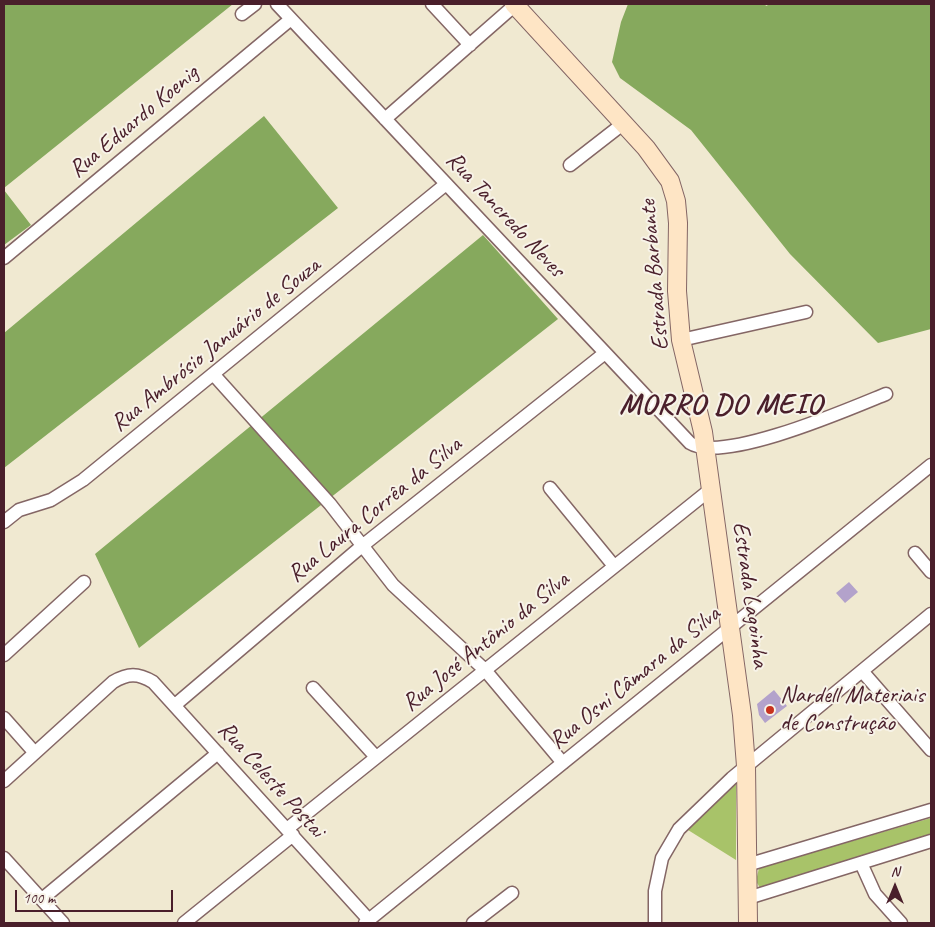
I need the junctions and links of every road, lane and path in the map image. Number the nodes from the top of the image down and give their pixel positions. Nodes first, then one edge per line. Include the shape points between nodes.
1 (255, 4) edge
2 (278, 4) edge
3 (432, 4) edge
4 (515, 4) edge
5 (242, 14) dead end
6 (291, 19) junction
7 (470, 45) junction
8 (385, 119) junction
9 (624, 124) junction
10 (570, 165) dead end
11 (446, 184) junction
12 (4, 258) edge
13 (806, 312) dead end
14 (681, 340) junction
15 (605, 353) junction
16 (214, 375) junction
17 (886, 394) dead end
18 (705, 449) junction
19 (931, 465) edge
20 (550, 488) dead end
21 (711, 489) junction
22 (4, 522) edge
23 (362, 546) junction
24 (915, 553) dead end
25 (614, 566) junction
26 (931, 572) edge
27 (84, 582) dead end
28 (931, 614) edge
29 (730, 628) junction
30 (4, 655) edge
31 (485, 670) junction
32 (862, 671) junction
33 (313, 688) dead end
34 (175, 705) junction
35 (4, 718) edge
36 (931, 750) edge
37 (35, 752) junction
38 (218, 752) junction
39 (376, 757) junction
40 (563, 763) junction
41 (746, 766) junction
42 (4, 781) edge
43 (931, 810) edge
44 (290, 832) junction
45 (931, 842) edge
46 (4, 858) edge
47 (861, 863) junction
48 (747, 866) junction
49 (512, 893) dead end
50 (748, 898) junction
51 (42, 899) junction
52 (367, 922) edge
53 (63, 923) edge
54 (184, 923) edge
55 (473, 923) edge
56 (655, 923) edge
57 (748, 923) edge
58 (901, 923) edge

1 - 5 street
2 - 6 street, Rua Tancredo Neves
3 - 7 street
4 - 7 street
4 - 9 main road, Estrada Barbante
6 - 8 street, Rua Tancredo Neves
6 - 12 street, Rua Eduardo Koenig
7 - 8 street
8 - 11 street, Rua Tancredo Neves
9 - 10 street
9 - 14 main road, Estrada Barbante via 661,166 676,202 677,300
11 - 15 street, Rua Tancredo Neves
11 - 16 street, Rua Ambrósio Januário de Souza
13 - 14 street
14 - 18 main road, Estrada Barbante
15 - 18 street, Rua Tancredo Neves via 690,443
15 - 23 street, Rua Laura Corrêa da Silva
16 - 22 street, Rua Ambrósio Januário de Souza via 83,480 51,500 19,510
16 - 23 street via 330,504
17 - 18 street via 786,434
18 - 21 main road, Estrada Lagoinha
19 - 29 street, Rua Osni Câmara da Silva
20 - 25 street
21 - 25 street, Rua José Antônio da Silva
21 - 29 main road, Estrada Lagoinha
23 - 31 street via 404,597
23 - 34 street, Rua Laura Corrêa da Silva
24 - 26 street
25 - 31 street, Rua José Antônio da Silva
27 - 30 street
28 - 32 street
29 - 40 street, Rua Osni Câmara da Silva
29 - 41 main road, Estrada Lagoinha
31 - 39 street, Rua José Antônio da Silva
31 - 40 street
32 - 36 street
32 - 41 street
33 - 39 street
34 - 37 street, Rua Celeste Postai via 154,682 137,674 124,676 113,682
34 - 38 street, Rua Celeste Postai
35 - 37 street
37 - 42 street
38 - 44 street, Rua Celeste Postai
38 - 51 street
39 - 44 street, Rua José Antônio da Silva
40 - 52 street, Rua Osni Câmara da Silva
41 - 48 main road, Estrada Lagoinha
41 - 56 street via 688,819 666,847 655,891
43 - 48 street
44 - 52 street, Rua Celeste Postai
44 - 54 street, Rua José Antônio da Silva
45 - 47 street
46 - 51 street
47 - 50 street
47 - 58 street via 875,894
48 - 50 main road, Estrada Lagoinha
49 - 55 street
50 - 57 main road, Estrada Lagoinha
51 - 53 street

